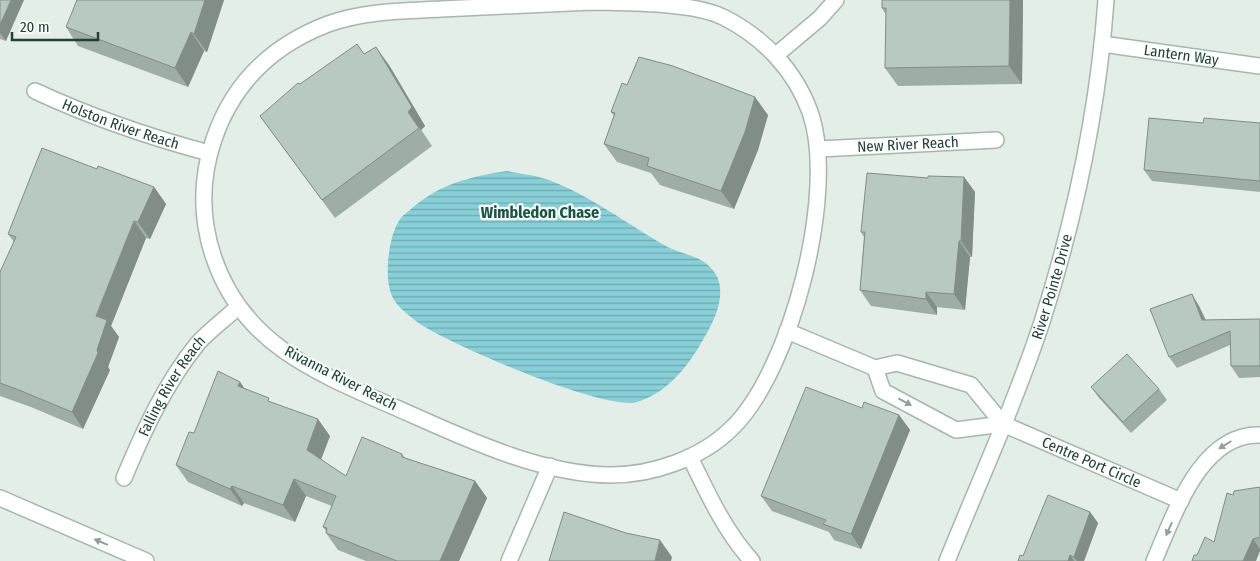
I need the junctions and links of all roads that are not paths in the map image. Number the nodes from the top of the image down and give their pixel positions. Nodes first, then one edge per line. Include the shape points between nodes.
1 (836, 0) edge
2 (1106, 0) edge
3 (651, 2) edge
4 (1102, 44) junction
5 (776, 56) junction
6 (1260, 66) edge
7 (34, 91) dead end
8 (996, 140) dead end
9 (818, 149) junction
10 (209, 153) junction
11 (238, 307) junction
12 (787, 331) junction
13 (875, 368) junction
14 (1003, 424) junction
15 (1260, 435) edge
16 (690, 457) junction
17 (550, 466) junction
18 (124, 478) dead end
19 (0, 498) edge
20 (1181, 502) junction
21 (146, 561) edge
22 (509, 561) edge
23 (752, 561) edge
24 (947, 561) edge
25 (1154, 561) edge

1 - 5 street
2 - 4 street, River Pointe Drive
3 - 5 street, Rivanna River Reach via 723,17 752,34
3 - 10 street, Rivanna River Reach via 368,13 330,23 302,36 264,61 238,89 220,121
4 - 6 street, Lantern Way
4 - 14 street, River Pointe Drive via 1098,92 1087,151 1064,247 1041,323
5 - 9 street, Rivanna River Reach via 800,90 811,115
7 - 10 street, Holston River Reach via 77,111 151,138
8 - 9 street, New River Reach
9 - 12 street, Rivanna River Reach via 816,214 805,272
10 - 11 street, Rivanna River Reach via 203,191 206,228 219,274
11 - 17 street, Rivanna River Reach via 257,329 286,352 347,385 442,428
11 - 18 street, Falling River Reach via 199,342 174,376 148,421
12 - 13 street
12 - 16 street, Rivanna River Reach via 752,406 731,430
13 - 14 street via 897,363 971,385
13 -> 14 street via 883,391 956,430
14 - 20 street, Centre Port Circle
14 - 24 street, River Pointe Drive
15 -> 20 street via 1241,437 1222,446 1198,470
16 - 17 street, Rivanna River Reach via 650,470 614,475 578,473
16 - 23 street via 741,550
17 - 22 street
21 -> 19 street
20 -> 25 street

